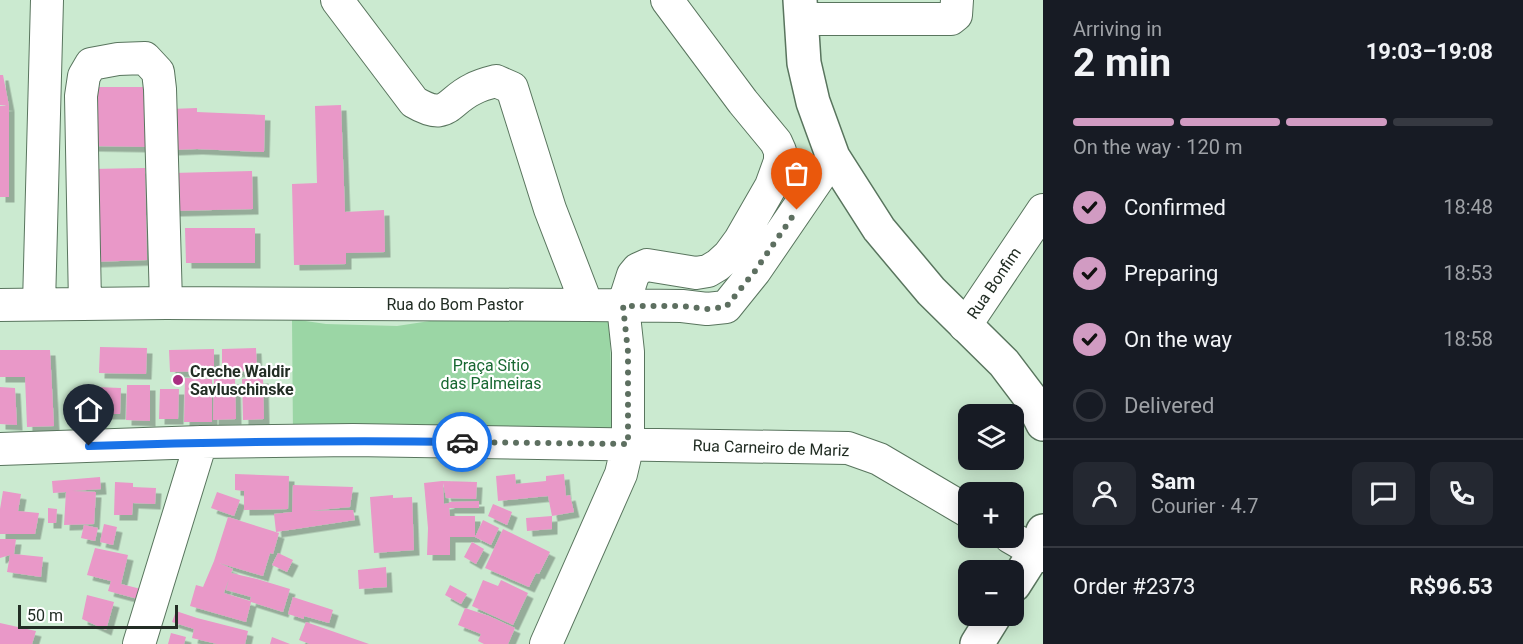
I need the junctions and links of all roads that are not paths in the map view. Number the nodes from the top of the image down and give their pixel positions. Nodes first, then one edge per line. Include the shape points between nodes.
1 (47, 0) edge
2 (337, 0) edge
3 (667, 0) edge
4 (957, 0) edge
5 (801, 10) edge
6 (833, 157) junction
7 (1043, 210) edge
8 (166, 303) junction
9 (39, 304) junction
10 (85, 304) junction
11 (0, 305) edge
12 (587, 305) junction
13 (623, 306) junction
14 (965, 326) junction
15 (1043, 424) edge
16 (201, 442) junction
17 (628, 444) junction
18 (0, 449) edge
19 (958, 506) edge
20 (1033, 544) edge
21 (1024, 563) edge
22 (988, 626) edge
23 (139, 644) edge
24 (546, 644) edge
25 (977, 644) edge

1 - 9 street
2 - 12 street via 414,102 429,111 443,110 472,88 496,81 512,88 550,209
3 - 13 street via 776,142 780,161 771,186 729,255 708,271 696,273 647,265 638,269
4 - 5 street via 956,15 951,19
5 - 6 main road via 804,63
6 - 13 street, Rua do Bom Pastor via 726,307
6 - 14 main road via 879,229
7 - 14 street, Rua Bonfim
8 - 10 street, Rua do Bom Pastor
8 - 10 street via 160,89 158,72 145,58 91,64 84,76 81,96
8 - 12 street, Rua do Bom Pastor
9 - 10 street, Rua do Bom Pastor
9 - 11 street, Rua do Bom Pastor
12 - 13 street, Rua do Bom Pastor
13 - 17 street via 628,352
14 - 15 main road via 1004,363 1029,396
16 - 17 street, Rua Carneiro de Mariz
16 - 18 street, Rua Carneiro de Mariz
16 - 23 street
17 - 19 street, Rua Carneiro de Mariz via 848,448 879,459
17 - 24 street via 621,474
20 - 21 main road
22 - 25 main road

